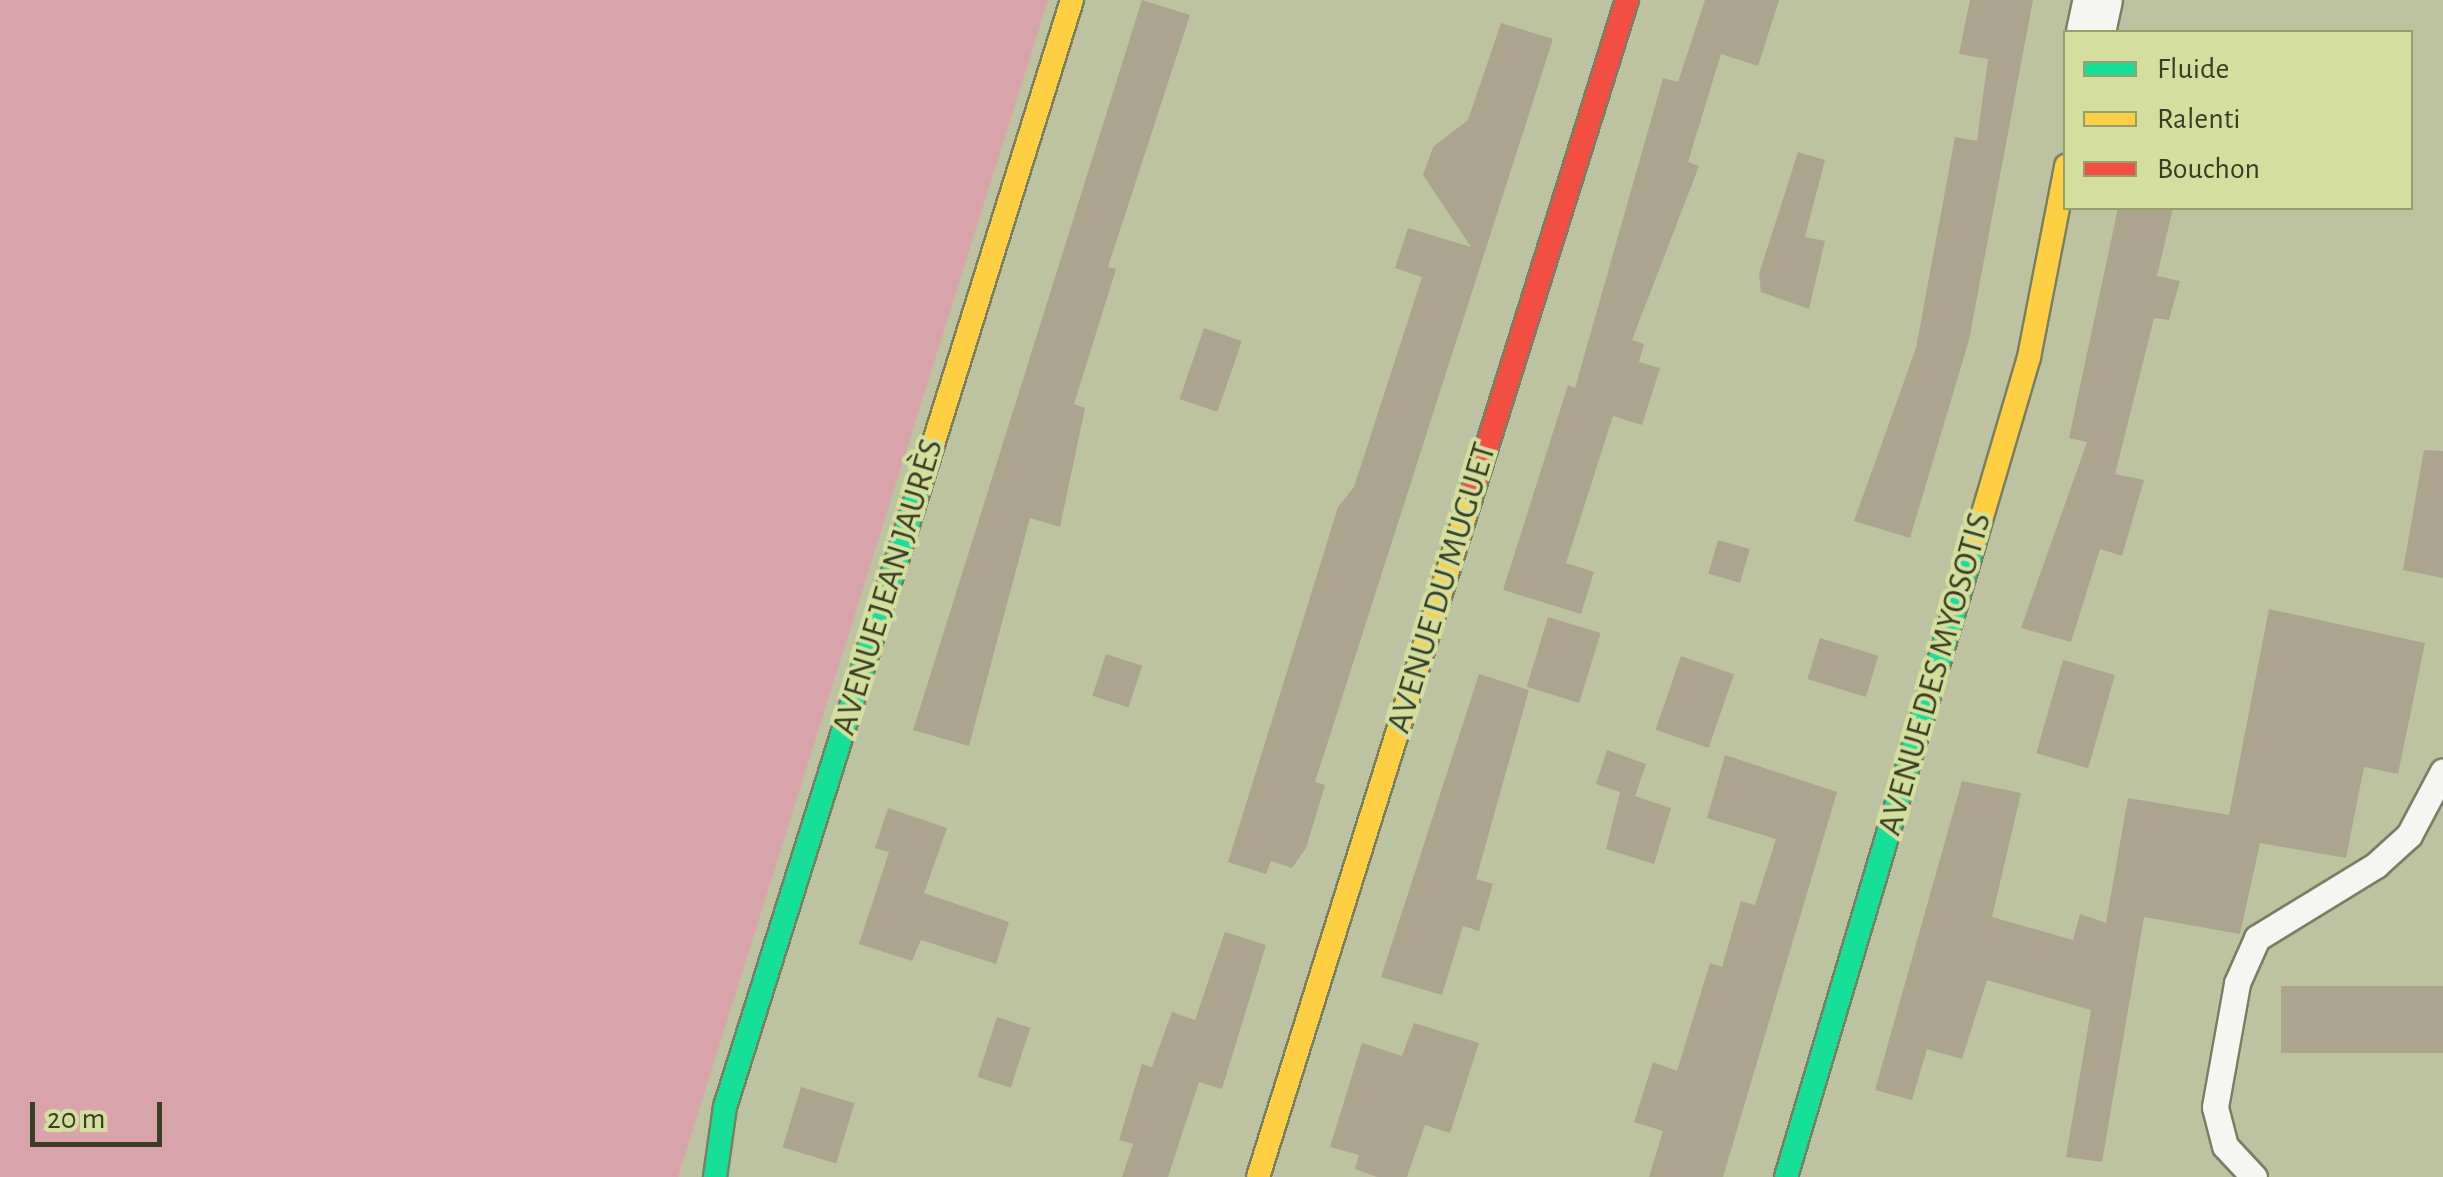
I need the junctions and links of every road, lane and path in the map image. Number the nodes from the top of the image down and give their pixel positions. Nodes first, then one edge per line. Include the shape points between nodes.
1 (1072, 0) edge
2 (1626, 0) edge
3 (2098, 0) edge
4 (2091, 30) edge
5 (2063, 181) edge
6 (2443, 771) edge
7 (715, 1177) edge
8 (1258, 1177) edge
9 (1786, 1177) edge
10 (2254, 1177) edge

1 - 7 street, AVENUE JEAN JAURÈS via 725,1107
2 - 8 street, AVENUE DU MUGUET
3 - 4 street
5 - 9 street, AVENUE DES MYOSOTIS via 2029,356
6 - 10 lane via 2409,835 2376,865 2258,938 2237,984 2215,1107 2225,1146

